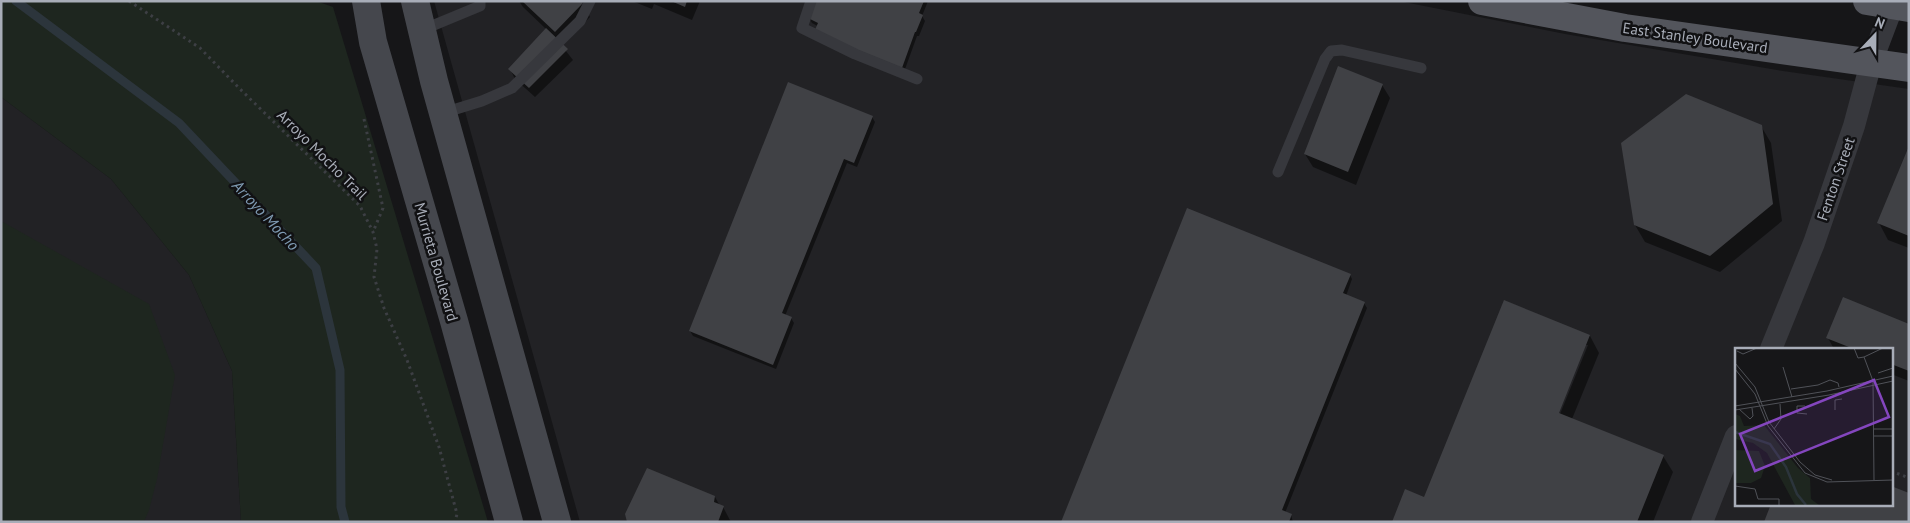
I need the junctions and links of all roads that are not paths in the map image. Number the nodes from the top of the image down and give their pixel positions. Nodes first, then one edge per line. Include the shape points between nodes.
1 (366, 1) edge
2 (415, 1) edge
3 (480, 1) edge
4 (590, 1) edge
5 (812, 1) edge
6 (1482, 1) edge
7 (1867, 1) edge
8 (1899, 5) edge
9 (422, 30) junction
10 (1871, 63) junction
11 (1421, 68) dead end
12 (1909, 68) edge
13 (917, 79) dead end
14 (443, 113) junction
15 (1278, 172) dead end
16 (1771, 348) edge
17 (1735, 439) edge
18 (509, 522) edge
19 (558, 522) edge
20 (1702, 522) edge

1 - 18 main road, Murrieta Boulevard via 373,42
2 - 9 main road
3 - 9 lane via 480,6
4 - 14 lane via 580,22 512,88
5 - 13 lane via 802,28
6 - 10 main road, East Stanley Boulevard via 1625,28
7 - 8 main road
8 - 10 street, Fenton Street
9 - 14 main road
10 - 12 main road, East Stanley Boulevard
10 - 16 street, Fenton Street via 1854,126 1814,243
11 - 15 lane via 1342,50 1331,51
14 - 19 main road
17 - 20 street

